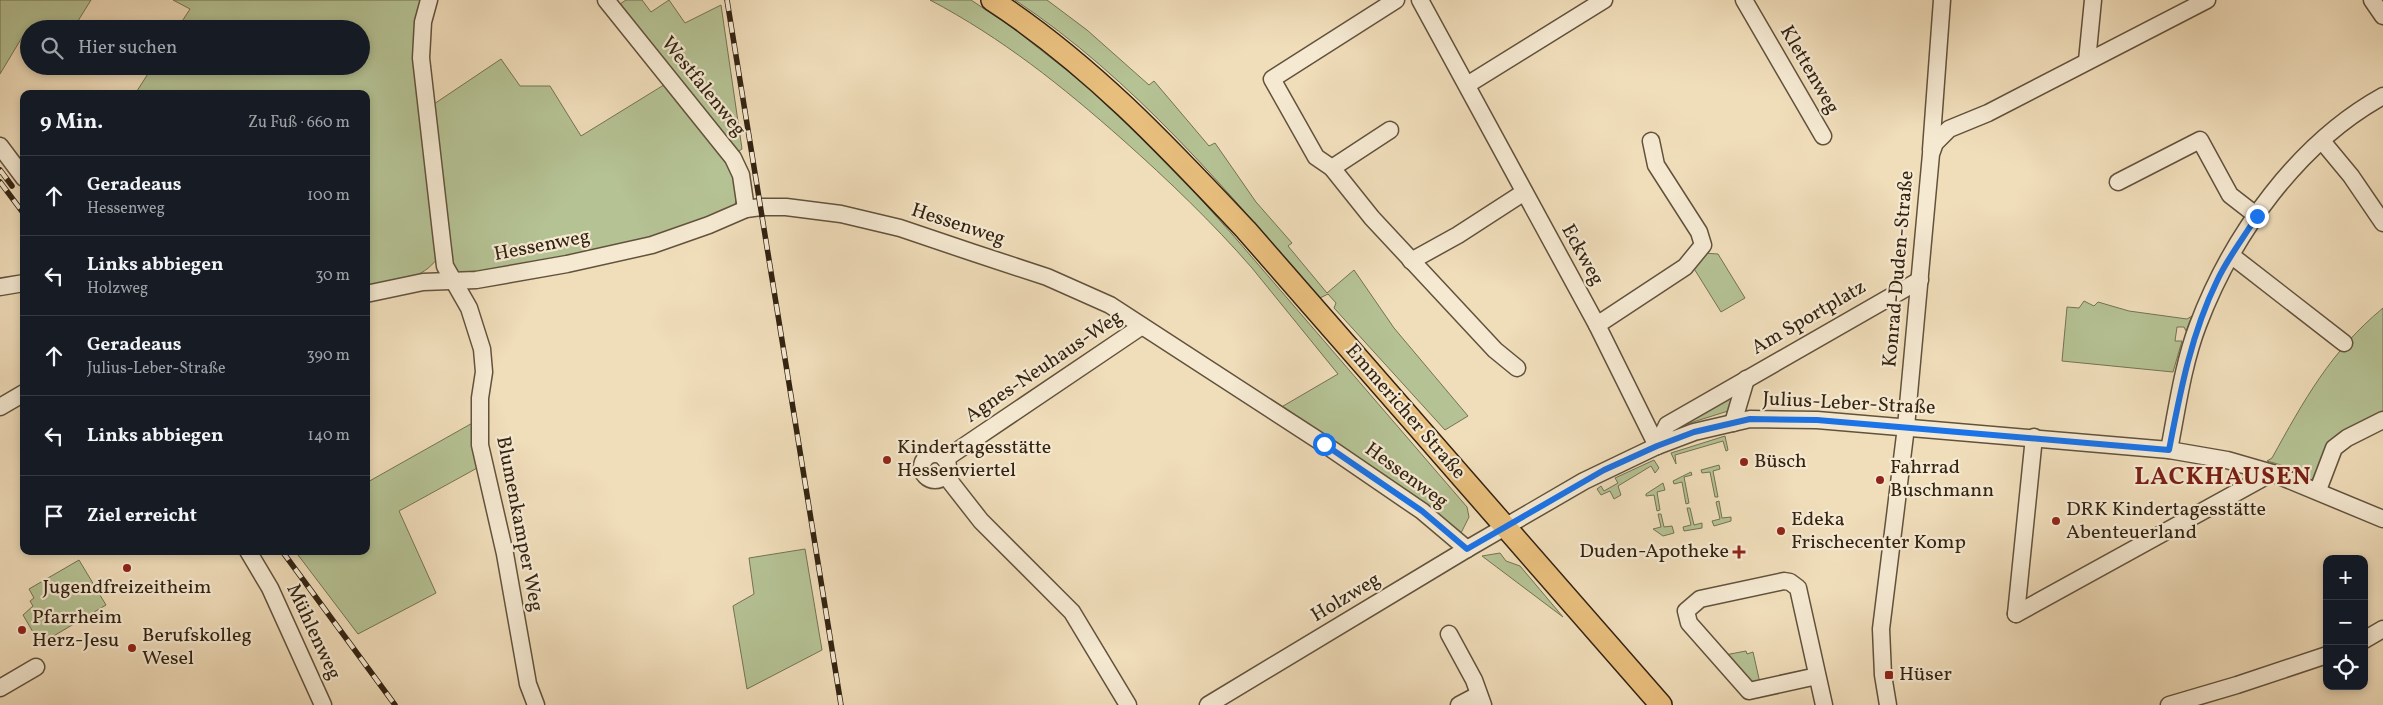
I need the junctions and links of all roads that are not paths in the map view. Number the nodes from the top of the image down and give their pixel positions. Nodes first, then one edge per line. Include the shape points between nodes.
1 (429, 0) edge
2 (606, 0) edge
3 (992, 0) edge
4 (1396, 0) edge
5 (1420, 0) edge
6 (1604, 0) edge
7 (1744, 0) edge
8 (1942, 0) edge
9 (2093, 0) edge
10 (2207, 0) edge
11 (2372, 0) edge
12 (2383, 16) edge
13 (2088, 61) junction
14 (1467, 85) junction
15 (2383, 96) edge
16 (1390, 130) dead end
17 (1823, 136) dead end
18 (1651, 141) dead end
19 (2322, 141) junction
20 (0, 146) edge
21 (1931, 154) junction
22 (1332, 168) junction
23 (20, 173) edge
24 (2118, 182) dead end
25 (1523, 193) junction
26 (746, 209) junction
27 (2257, 216) junction
28 (2383, 223) edge
29 (2232, 256) junction
30 (1411, 261) junction
31 (452, 280) junction
32 (1920, 280) junction
33 (20, 284) edge
34 (0, 287) edge
35 (370, 293) edge
36 (1142, 326) junction
37 (1597, 326) junction
38 (2344, 343) dead end
39 (1517, 368) dead end
40 (1746, 379) junction
41 (20, 395) edge
42 (0, 406) edge
43 (2383, 420) edge
44 (1733, 423) junction
45 (1906, 427) junction
46 (2034, 437) junction
47 (1657, 446) junction
48 (2169, 450) junction
49 (2272, 473) junction
50 (2318, 490) junction
51 (2383, 519) edge
52 (1506, 527) junction
53 (1467, 549) junction
54 (250, 555) edge
55 (2383, 629) edge
56 (1449, 634) dead end
57 (2368, 638) edge
58 (2323, 656) edge
59 (36, 667) dead end
60 (1817, 676) junction
61 (0, 688) edge
62 (1480, 700) edge
63 (323, 705) edge
64 (536, 705) edge
65 (1128, 705) edge
66 (1208, 705) edge
67 (1459, 705) edge
68 (1661, 705) edge
69 (1824, 705) edge
70 (1888, 705) edge
71 (2169, 705) edge

1 - 31 street, Blumenkamper Weg via 423,22 421,58 445,266
2 - 26 street, Westfalenweg via 733,158 741,175
3 - 52 main road, Emmericher Straße via 1069,55 1145,124 1246,230
4 - 22 street via 1272,79 1316,157
5 - 14 street, Eckweg
6 - 14 street
7 - 17 street, Klettenweg
8 - 21 street
9 - 13 street
10 - 13 street, Konrad-Duden-Straße
11 - 12 street
13 - 21 street, Konrad-Duden-Straße via 1988,113 1949,129 1935,143
14 - 25 street, Eckweg
15 - 19 street
16 - 22 street
18 - 37 street via 1656,165 1699,232 1702,245 1685,267
19 - 27 street via 2281,181
19 - 28 street
20 - 23 street
21 - 32 street, Konrad-Duden-Straße
22 - 30 street
24 - 27 street via 2200,140 2230,195
25 - 30 street
25 - 37 street, Eckweg
26 - 31 street, Hessenweg via 652,245 558,266 476,280
26 - 36 street, Hessenweg via 809,209 900,228 1047,277 1110,305
27 - 29 street
29 - 38 street
29 - 48 street via 2217,280 2198,326 2178,399
30 - 39 street via 1495,350
31 - 35 street, Hessenweg via 422,282
31 - 64 street, Blumenkamper Weg via 469,308 482,349 480,444 505,554 528,684
32 - 40 street, Am Sportplatz
32 - 45 street, Konrad-Duden-Straße
33 - 34 street
36 - 53 street, Hessenweg via 1371,476 1422,511
36 - 65 street, Agnes-Neuhaus-Weg via 945,467 981,521 1072,612
37 - 47 street, Eckweg
40 - 44 street, Am Sportplatz
40 - 47 street, Am Sportplatz via 1667,425
41 - 42 street
43 - 50 street via 2334,448
44 - 45 street, Julius-Leber-Straße via 1750,419 1817,420
44 - 47 street, Julius-Leber-Straße via 1694,432
45 - 46 street, Julius-Leber-Straße
45 - 70 street, Konrad-Duden-Straße via 1880,629
46 - 48 street, Julius-Leber-Straße
46 - 49 street via 2016,614
47 - 52 street, Julius-Leber-Straße via 1604,470
48 - 49 street, Julius-Leber-Straße via 2227,460
49 - 50 street, Julius-Leber-Straße
50 - 51 street, Julius-Leber-Straße
52 - 53 street, Holzweg
52 - 68 main road, Emmericher Straße
53 - 66 street, Holzweg
54 - 63 street, Mühlenweg via 270,588
55 - 57 street
56 - 62 street via 1474,680
58 - 71 street
59 - 61 street
60 - 60 street via 1798,588 1790,582 1700,599 1686,611 1688,623 1749,691
60 - 69 street
62 - 67 street

